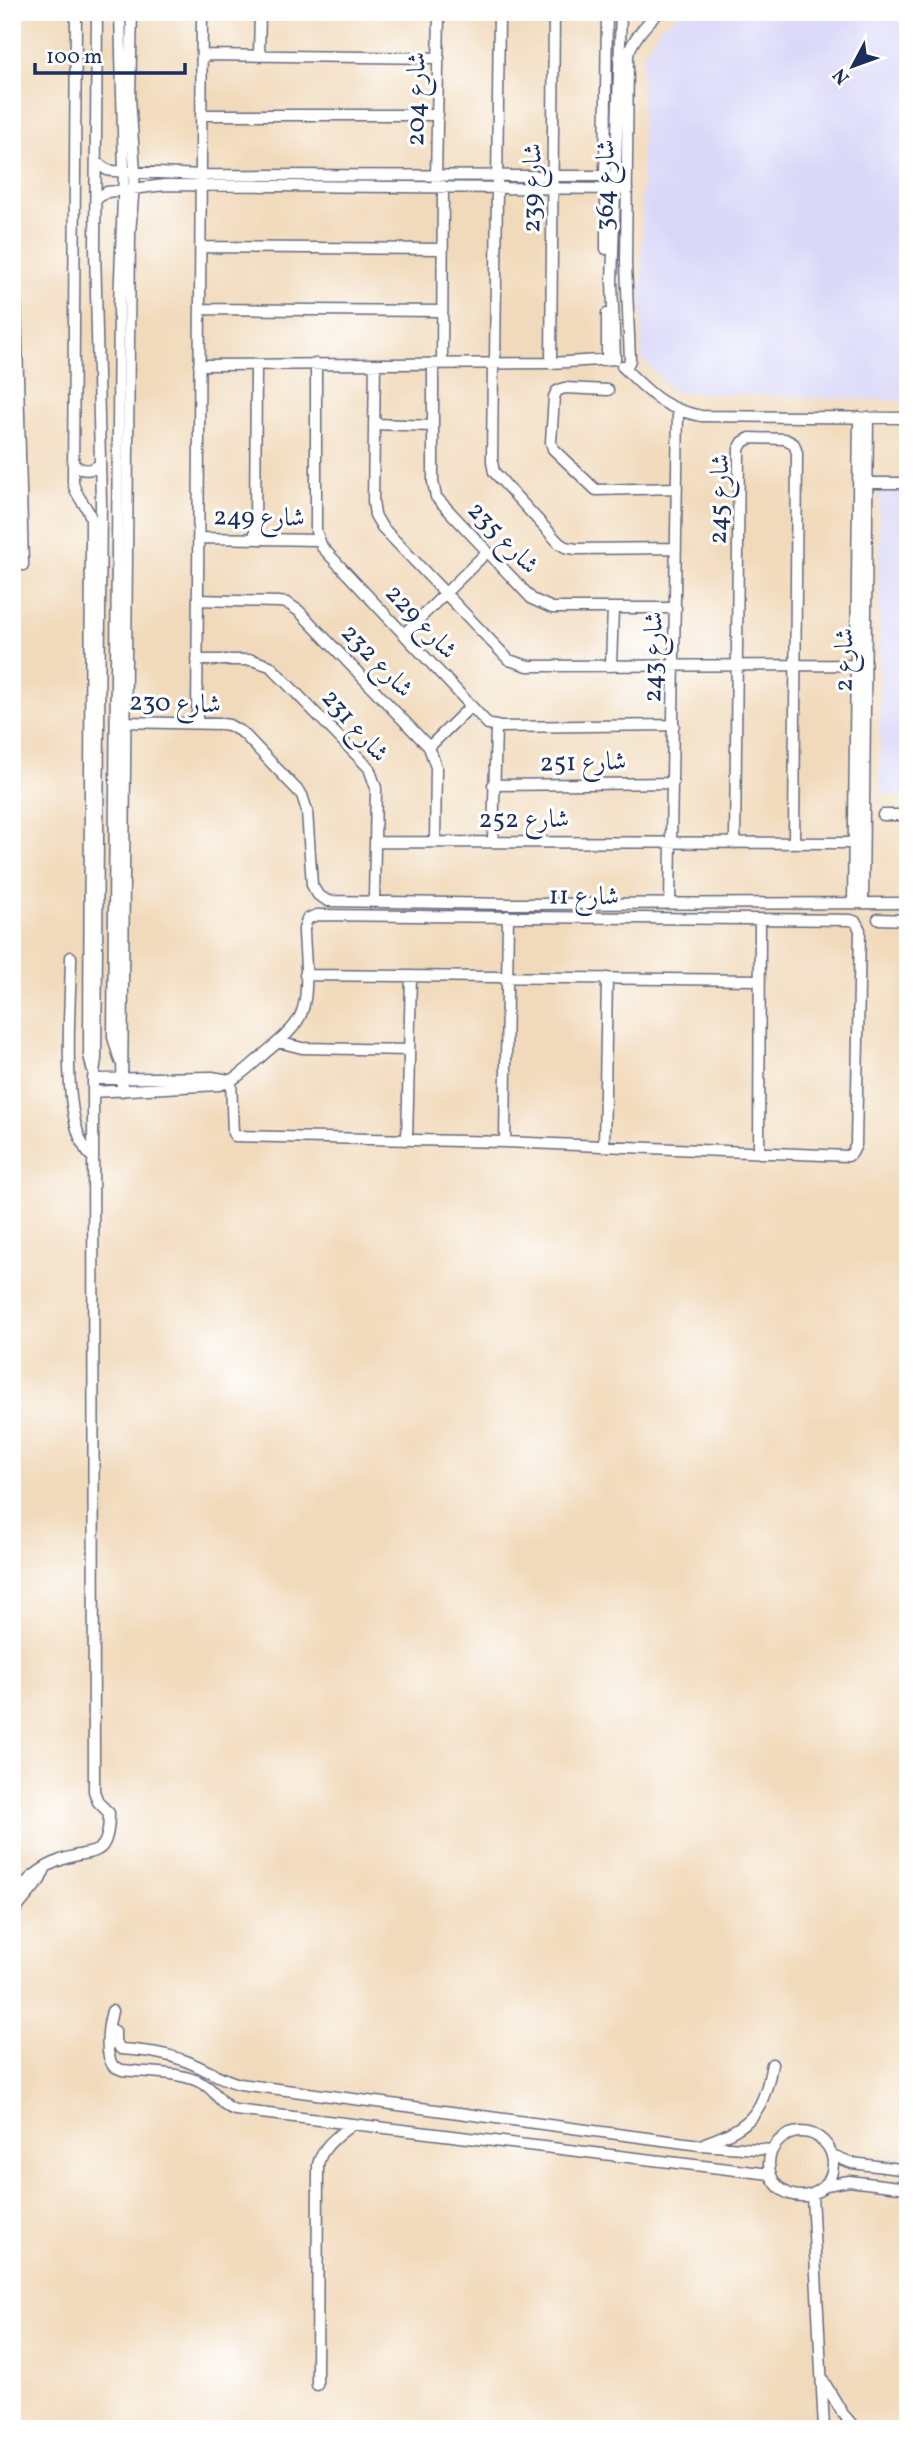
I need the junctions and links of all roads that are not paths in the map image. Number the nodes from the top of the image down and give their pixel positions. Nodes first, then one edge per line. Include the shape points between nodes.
1 (76, 12) edge
2 (97, 12) edge
3 (120, 12) edge
4 (132, 12) edge
5 (202, 12) edge
6 (260, 12) edge
7 (439, 12) edge
8 (499, 12) edge
9 (554, 12) edge
10 (607, 12) edge
11 (621, 12) edge
12 (659, 12) edge
13 (202, 55) junction
14 (259, 56) junction
15 (439, 58) junction
16 (201, 115) junction
17 (438, 115) junction
18 (96, 162) junction
19 (129, 172) junction
20 (498, 174) junction
21 (610, 176) junction
22 (627, 176) junction
23 (200, 181) junction
24 (554, 181) junction
25 (438, 182) junction
26 (497, 187) junction
27 (610, 189) junction
28 (627, 189) junction
29 (129, 190) junction
30 (96, 199) junction
31 (200, 247) junction
32 (442, 249) junction
33 (12, 289) edge
34 (200, 309) junction
35 (442, 311) junction
36 (611, 359) junction
37 (551, 363) junction
38 (374, 364) junction
39 (438, 364) junction
40 (494, 364) junction
41 (200, 365) junction
42 (256, 365) junction
43 (316, 365) junction
44 (625, 369) junction
45 (608, 390) dead end
46 (678, 411) junction
47 (863, 417) junction
48 (908, 418) edge
49 (374, 424) junction
50 (433, 426) junction
51 (73, 464) junction
52 (100, 464) junction
53 (908, 482) edge
54 (867, 483) junction
55 (677, 488) junction
56 (101, 503) junction
57 (85, 505) junction
58 (198, 538) junction
59 (255, 538) junction
60 (318, 540) junction
61 (676, 548) junction
62 (487, 552) junction
63 (23, 565) dead end
64 (446, 593) junction
65 (198, 600) junction
66 (613, 608) junction
67 (676, 608) junction
68 (404, 634) junction
69 (861, 651) junction
70 (197, 660) junction
71 (856, 665) junction
72 (611, 666) junction
73 (675, 666) junction
74 (737, 666) junction
75 (794, 666) junction
76 (471, 706) junction
77 (120, 722) junction
78 (197, 723) junction
79 (674, 725) junction
80 (496, 727) junction
81 (429, 747) junction
82 (673, 783) junction
83 (493, 785) junction
84 (883, 815) dead end
85 (908, 815) edge
86 (435, 841) junction
87 (493, 841) junction
88 (376, 842) junction
89 (673, 842) junction
90 (794, 842) junction
91 (735, 843) junction
92 (853, 843) junction
93 (327, 901) joint
94 (374, 901) junction
95 (670, 903) junction
96 (858, 903) junction
97 (908, 903) edge
98 (509, 916) junction
99 (878, 919) dead end
100 (760, 920) junction
101 (908, 920) edge
102 (93, 943) junction
103 (71, 957) dead end
104 (305, 975) junction
105 (411, 976) junction
106 (508, 977) junction
107 (607, 978) junction
108 (760, 980) junction
109 (278, 1042) junction
110 (409, 1050) junction
111 (93, 1075) junction
112 (232, 1080) junction
113 (122, 1085) junction
114 (93, 1092) junction
115 (407, 1140) junction
116 (505, 1142) junction
117 (604, 1147) junction
118 (759, 1153) junction
119 (93, 1158) junction
120 (47, 1867) junction
121 (12, 1897) edge
122 (12, 1914) edge
123 (121, 2049) junction
124 (110, 2062) junction
125 (772, 2064) dead end
126 (221, 2079) junction
127 (215, 2093) junction
128 (352, 2125) junction
129 (700, 2145) junction
130 (772, 2150) junction
131 (832, 2155) junction
132 (908, 2170) edge
133 (770, 2174) junction
134 (826, 2185) junction
135 (908, 2188) edge
136 (812, 2195) junction
137 (822, 2380) junction
138 (317, 2385) dead end
139 (824, 2429) edge
140 (856, 2429) edge

1 - 51 street
2 - 18 street
3 - 19 street
4 - 19 street
5 - 13 street
6 - 14 street
7 - 15 street, شارع 204
8 - 20 street
9 - 24 street, شارع 239
10 - 21 street
11 - 21 street
12 - 22 street, شارع 364 via 628,54
13 - 14 street
13 - 16 street
14 - 15 street
15 - 17 street, شارع 204
16 - 17 street
16 - 23 street
17 - 25 street, شارع 204
18 - 19 street via 107,170
18 - 30 street
19 - 23 street
19 - 29 street
20 - 24 street
20 - 25 street
20 - 26 street
21 - 22 street
21 - 24 street
21 - 27 street
22 - 28 street, شارع 364
23 - 25 street
23 - 29 street
23 - 31 street
24 - 26 street
24 - 27 street
24 - 37 street, شارع 239
25 - 26 street
25 - 32 street, شارع 204
26 - 40 street
27 - 28 street
27 - 36 street
28 - 44 street, شارع 364 via 630,360
29 - 30 street via 107,191
29 - 77 street
30 - 52 street
31 - 32 street
31 - 34 street
32 - 35 street, شارع 235
33 - 63 street
34 - 35 street
34 - 41 street
35 - 39 street, شارع 235
36 - 37 street
36 - 44 street
37 - 40 street
38 - 39 street
38 - 43 street
38 - 49 street
39 - 40 street
39 - 50 street, شارع 235
40 - 61 street via 492,467 559,542 576,550
41 - 42 street
41 - 58 street
42 - 43 street
42 - 59 street
43 - 60 street
44 - 46 street
45 - 55 street via 557,391 553,449 596,490
46 - 47 street via 701,416
46 - 55 street, شارع 243
47 - 48 street
47 - 54 street, شارع 2
47 - 69 street, شارع 2
49 - 50 street
49 - 64 street via 375,515
50 - 62 street, شارع 235 via 436,497
51 - 52 street via 84,470
51 - 57 street via 74,487
52 - 56 street
53 - 54 street
54 - 69 street, شارع 2
55 - 61 street, شارع 243
56 - 57 street
56 - 102 street
57 - 102 street via 91,518
58 - 59 street, شارع 249
58 - 65 street
59 - 60 street, شارع 249
60 - 68 street, شارع 229
61 - 67 street, شارع 243
62 - 64 street
62 - 66 street, شارع 235 via 545,606
64 - 68 street
64 - 72 street via 515,664
65 - 70 street
65 - 81 street, شارع 232 via 293,606
66 - 67 street, شارع 235
66 - 72 street
67 - 73 street, شارع 243
68 - 76 street, شارع 229
69 - 71 street, شارع 2
69 - 96 street, شارع 2
70 - 78 street
70 - 88 street, شارع 231 via 258,661 275,670 369,768 376,788
71 - 75 street
71 - 92 street, شارع 2
72 - 73 street
73 - 74 street
73 - 79 street, شارع 243
74 - 75 street
74 - 75 street, شارع 245 via 739,449 750,439 785,439 794,444 797,453
74 - 91 street, شارع 245
75 - 90 street, شارع 245
76 - 80 street, شارع 229
76 - 81 street
77 - 78 street, شارع 230
77 - 113 street
78 - 93 street, شارع 230 via 237,728 302,795 312,885
79 - 80 street
79 - 82 street, شارع 243
80 - 83 street
81 - 86 street via 436,767
82 - 83 street, شارع 251
82 - 89 street, شارع 243
83 - 87 street
84 - 85 street
86 - 87 street, شارع 252
86 - 88 street, شارع 252
87 - 89 street, شارع 252
88 - 94 street, شارع 231
89 - 91 street, شارع 252
89 - 95 street, شارع 243
90 - 91 street, شارع 252
90 - 92 street, شارع 252
92 - 96 street, شارع 2
93 - 94 street, شارع 11
94 - 95 street, شارع 11
95 - 96 street, شارع 11
96 - 97 street, شارع 11
98 - 100 street, شارع 11
98 - 104 street, شارع 11 via 317,915 307,919 304,929
98 - 106 street
99 - 101 street
100 - 108 street
100 - 118 street, شارع 11 via 851,920 859,925 860,935 854,1150 843,1157
102 - 111 street via 89,1055
103 - 119 street via 71,1104 79,1139
104 - 105 street
104 - 109 street via 304,1009
105 - 106 street
105 - 110 street
106 - 107 street
106 - 116 street
107 - 108 street
107 - 117 street
108 - 118 street
109 - 110 street via 302,1048
109 - 112 street
110 - 115 street
111 - 113 street
111 - 114 street
112 - 113 street via 212,1077
112 - 115 street via 235,1136
113 - 114 street
114 - 119 street
115 - 116 street
116 - 117 street
117 - 118 street
119 - 120 street via 94,1791 97,1802 109,1813 109,1829 99,1850
120 - 121 street
120 - 122 street
123 - 124 street
123 - 124 street via 115,2042 113,2011
123 - 126 street via 170,2055
124 - 127 street via 122,2070 191,2079
125 - 129 street via 766,2094 751,2120 736,2132
126 - 127 street
126 - 129 street
127 - 128 street via 235,2110
128 - 133 street
128 - 138 street via 326,2147 318,2165
129 - 130 street
130 - 131 street via 786,2136 806,2133 822,2140
130 - 133 street
131 - 132 street via 852,2163
131 - 134 street via 833,2171
133 - 136 street via 787,2193
134 - 135 street via 849,2181
134 - 136 street
136 - 137 street
137 - 139 street
137 - 140 street

